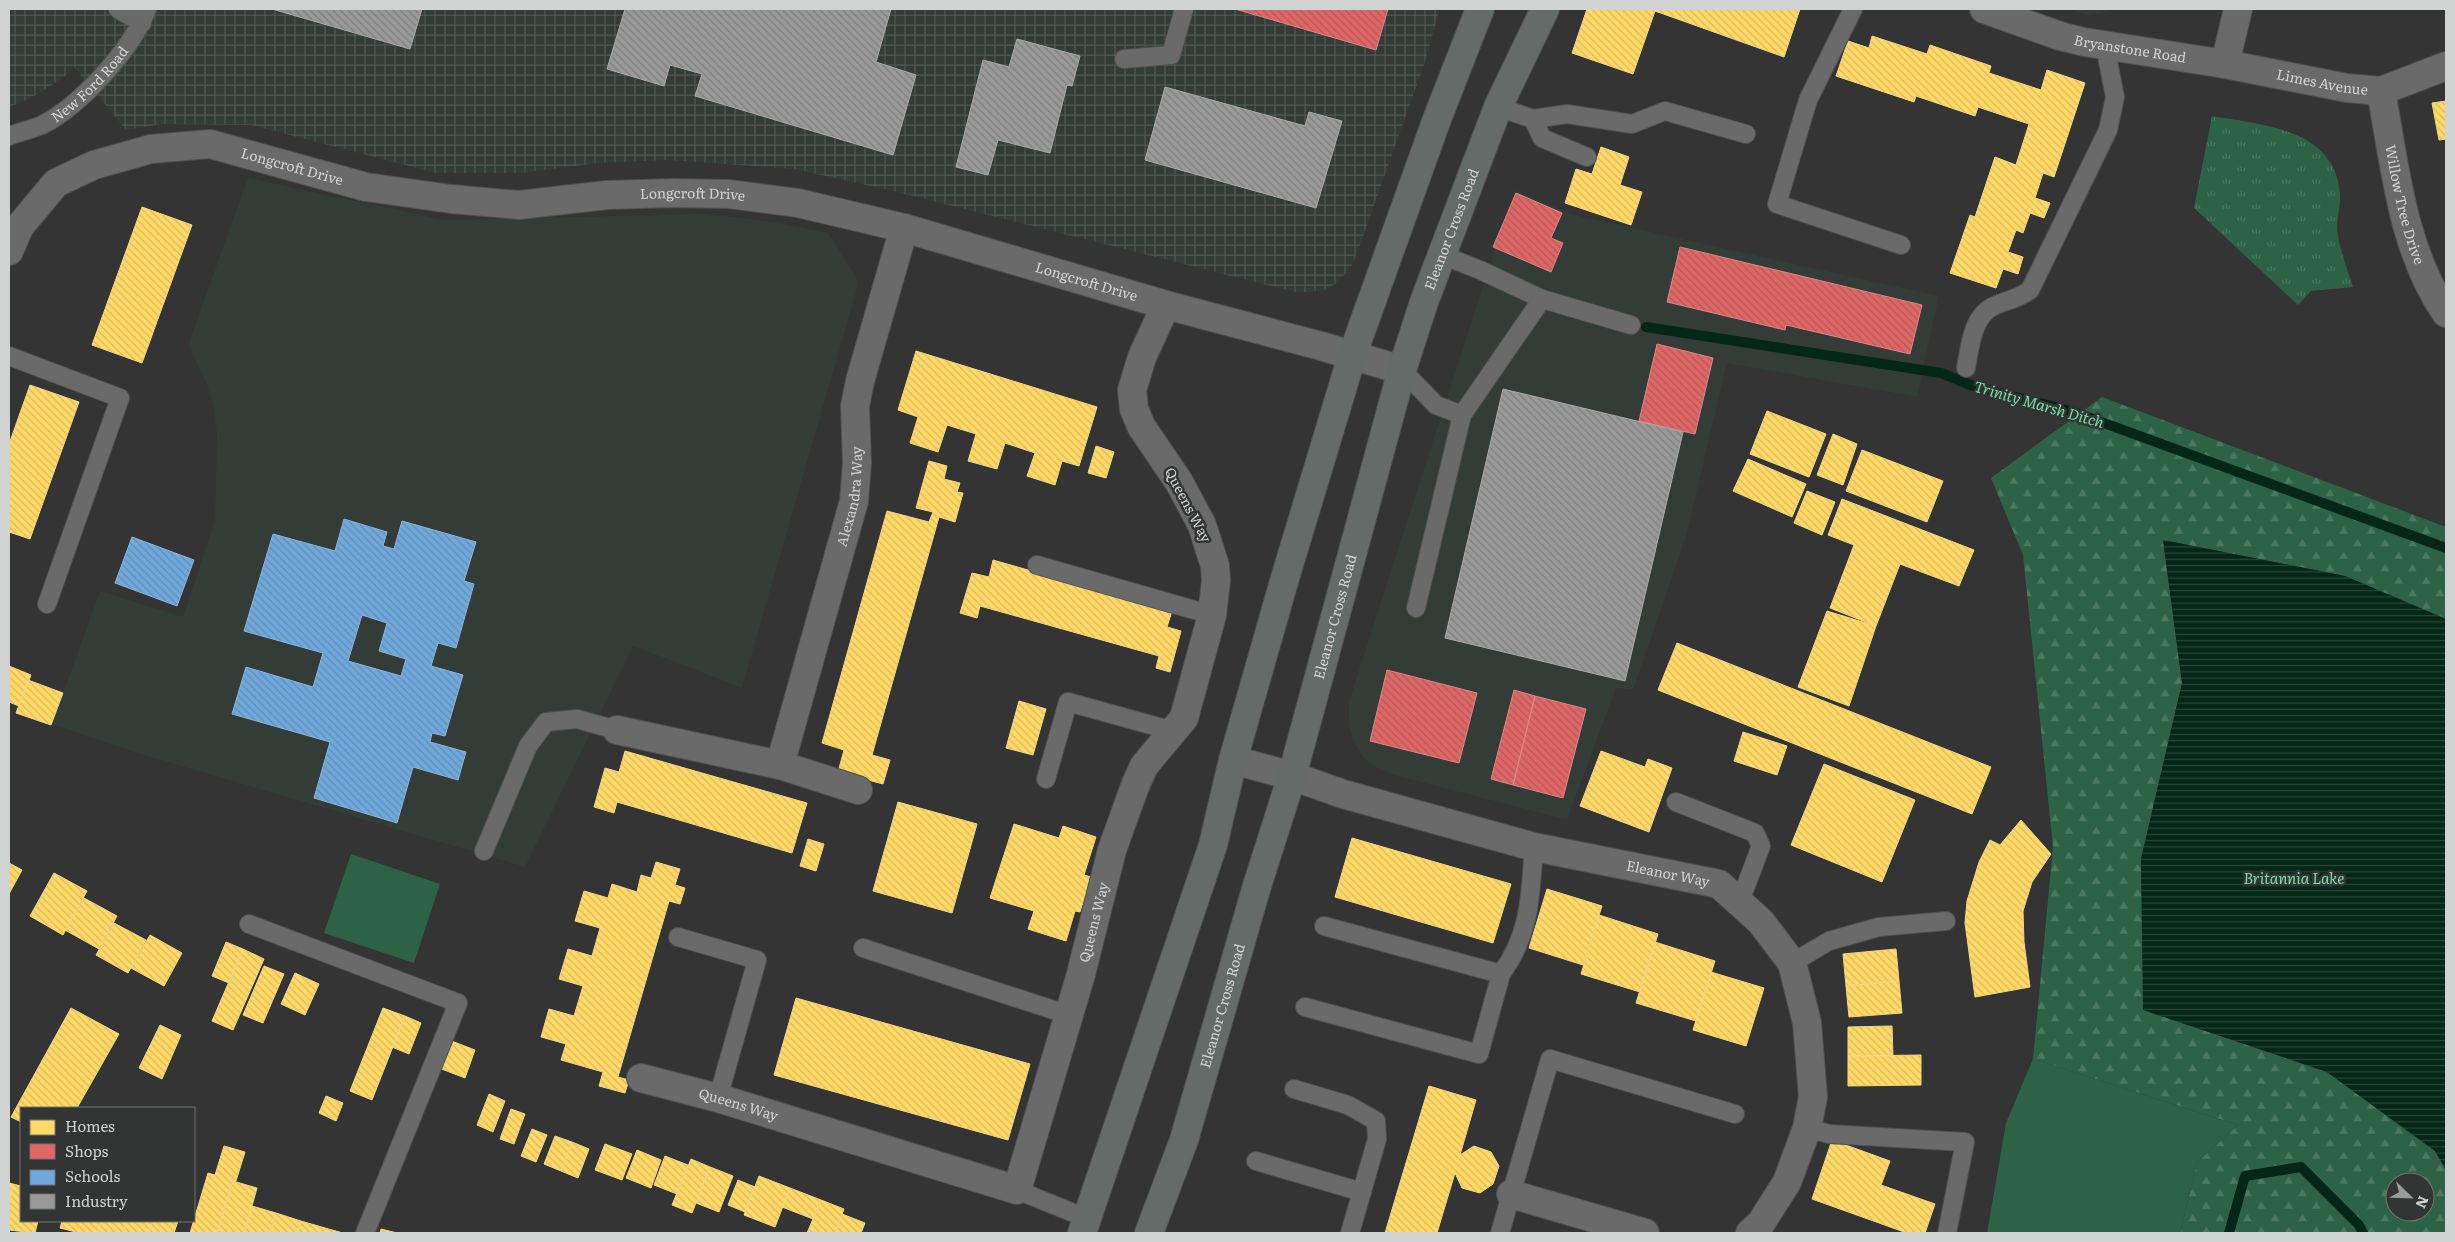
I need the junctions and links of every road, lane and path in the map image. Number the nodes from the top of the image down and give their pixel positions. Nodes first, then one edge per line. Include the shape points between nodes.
1 (118, 9) edge
2 (1184, 9) edge
3 (1480, 9) edge
4 (1545, 9) edge
5 (1853, 9) edge
6 (1984, 9) edge
7 (2238, 9) edge
8 (145, 16) edge
9 (2105, 46) junction
10 (1124, 59) dead end
11 (2225, 64) junction
12 (2446, 66) edge
13 (2381, 91) junction
14 (1498, 107) junction
15 (1533, 119) junction
16 (1746, 134) dead end
17 (9, 136) edge
18 (1587, 156) dead end
19 (904, 228) junction
20 (1901, 245) dead end
21 (9, 251) edge
22 (1442, 255) junction
23 (1542, 299) junction
24 (1166, 305) junction
25 (2446, 313) edge
26 (1630, 325) dead end
27 (9, 356) edge
28 (1352, 356) junction
29 (1966, 368) dead end
30 (1402, 370) junction
31 (1462, 415) junction
32 (1037, 565) dead end
33 (47, 604) dead end
34 (1416, 608) dead end
35 (1212, 615) junction
36 (617, 730) joint
37 (1173, 731) junction
38 (1233, 760) junction
39 (780, 764) junction
40 (1292, 776) junction
41 (1046, 779) dead end
42 (858, 790) dead end
43 (1676, 802) dead end
44 (1534, 847) junction
45 (484, 850) dead end
46 (1739, 904) junction
47 (1946, 921) dead end
48 (249, 924) dead end
49 (1324, 926) dead end
50 (678, 937) dead end
51 (863, 948) dead end
52 (1792, 963) junction
53 (1501, 974) junction
54 (1305, 1007) dead end
55 (1069, 1015) junction
56 (641, 1078) dead end
57 (1294, 1088) dead end
58 (718, 1098) junction
59 (1735, 1114) dead end
60 (1806, 1128) junction
61 (1256, 1161) dead end
62 (1017, 1190) junction
63 (1362, 1192) junction
64 (1511, 1194) junction
65 (1084, 1226) edge
66 (365, 1233) edge
67 (1149, 1233) edge
68 (1350, 1233) edge
69 (1500, 1233) edge
70 (1645, 1233) edge
71 (1750, 1233) edge
72 (1947, 1233) edge

1 - 8 lane
2 - 10 lane via 1170,55
3 - 28 main road
4 - 14 main road, Eleanor Cross Road
5 - 20 lane via 1808,100 1776,204
6 - 9 street, Bryanstone Road via 2060,36
7 - 11 street
8 - 17 lane, New Ford Road via 121,56 80,96 43,124
9 - 11 street, Bryanstone Road
9 - 29 lane via 2115,96 2110,122 2097,156 2030,290 1983,313 1972,334
11 - 13 street, Limes Avenue via 2347,88
12 - 13 street, Limes Avenue
13 - 25 street, Willow Tree Drive via 2401,199 2414,248
14 - 15 lane
14 - 22 main road, Eleanor Cross Road
15 - 16 lane via 1567,114 1632,124 1665,111
15 - 18 lane via 1542,138
19 - 21 street, Longcroft Drive via 798,203 729,194 607,195 519,205 451,200 366,187 210,144 151,149 94,166 56,183 20,226
19 - 24 street, Longcroft Drive
19 - 39 street, Alexandra Way via 855,406 857,462 854,501
22 - 23 lane
22 - 30 main road, Eleanor Cross Road
23 - 26 lane
23 - 31 lane
24 - 28 street, Longcroft Drive
24 - 35 street, Queens Way via 1142,358 1132,390 1134,409 1202,526 1215,566
27 - 33 lane via 120,398
28 - 30 street, Longcroft Drive
28 - 38 main road
30 - 31 lane via 1436,404
30 - 40 main road, Eleanor Cross Road
31 - 34 lane
32 - 35 lane
35 - 37 street, Queens Way via 1184,718
36 - 39 street
36 - 45 lane via 577,718 546,722 528,746
37 - 41 lane via 1068,702
37 - 55 street, Queens Way via 1144,766 1135,786 1112,850
38 - 40 street, Eleanor Way
38 - 65 main road via 1213,845
39 - 42 street
40 - 44 street, Eleanor Way via 1342,794
40 - 67 main road, Eleanor Cross Road via 1184,1140
43 - 46 lane via 1755,833 1761,846
44 - 46 street, Eleanor Way via 1719,884
44 - 53 lane via 1530,906 1516,953
46 - 52 street, Eleanor Way via 1761,922
47 - 52 lane via 1879,927 1829,941
48 - 66 lane via 458,1003
49 - 53 lane
50 - 58 lane via 757,960
51 - 55 lane
52 - 60 street, Eleanor Way via 1807,1023 1811,1057 1813,1097
53 - 54 lane via 1480,1054
55 - 62 street, Queens Way
56 - 58 street, Queens Way
57 - 63 lane via 1348,1105 1376,1121 1377,1139
58 - 62 street, Queens Way
59 - 64 lane via 1550,1059
60 - 71 street, Eleanor Way via 1787,1182 1761,1223
60 - 72 lane via 1829,1134 1965,1142
61 - 63 lane
62 - 65 lane
63 - 68 lane
64 - 69 lane
64 - 70 street

